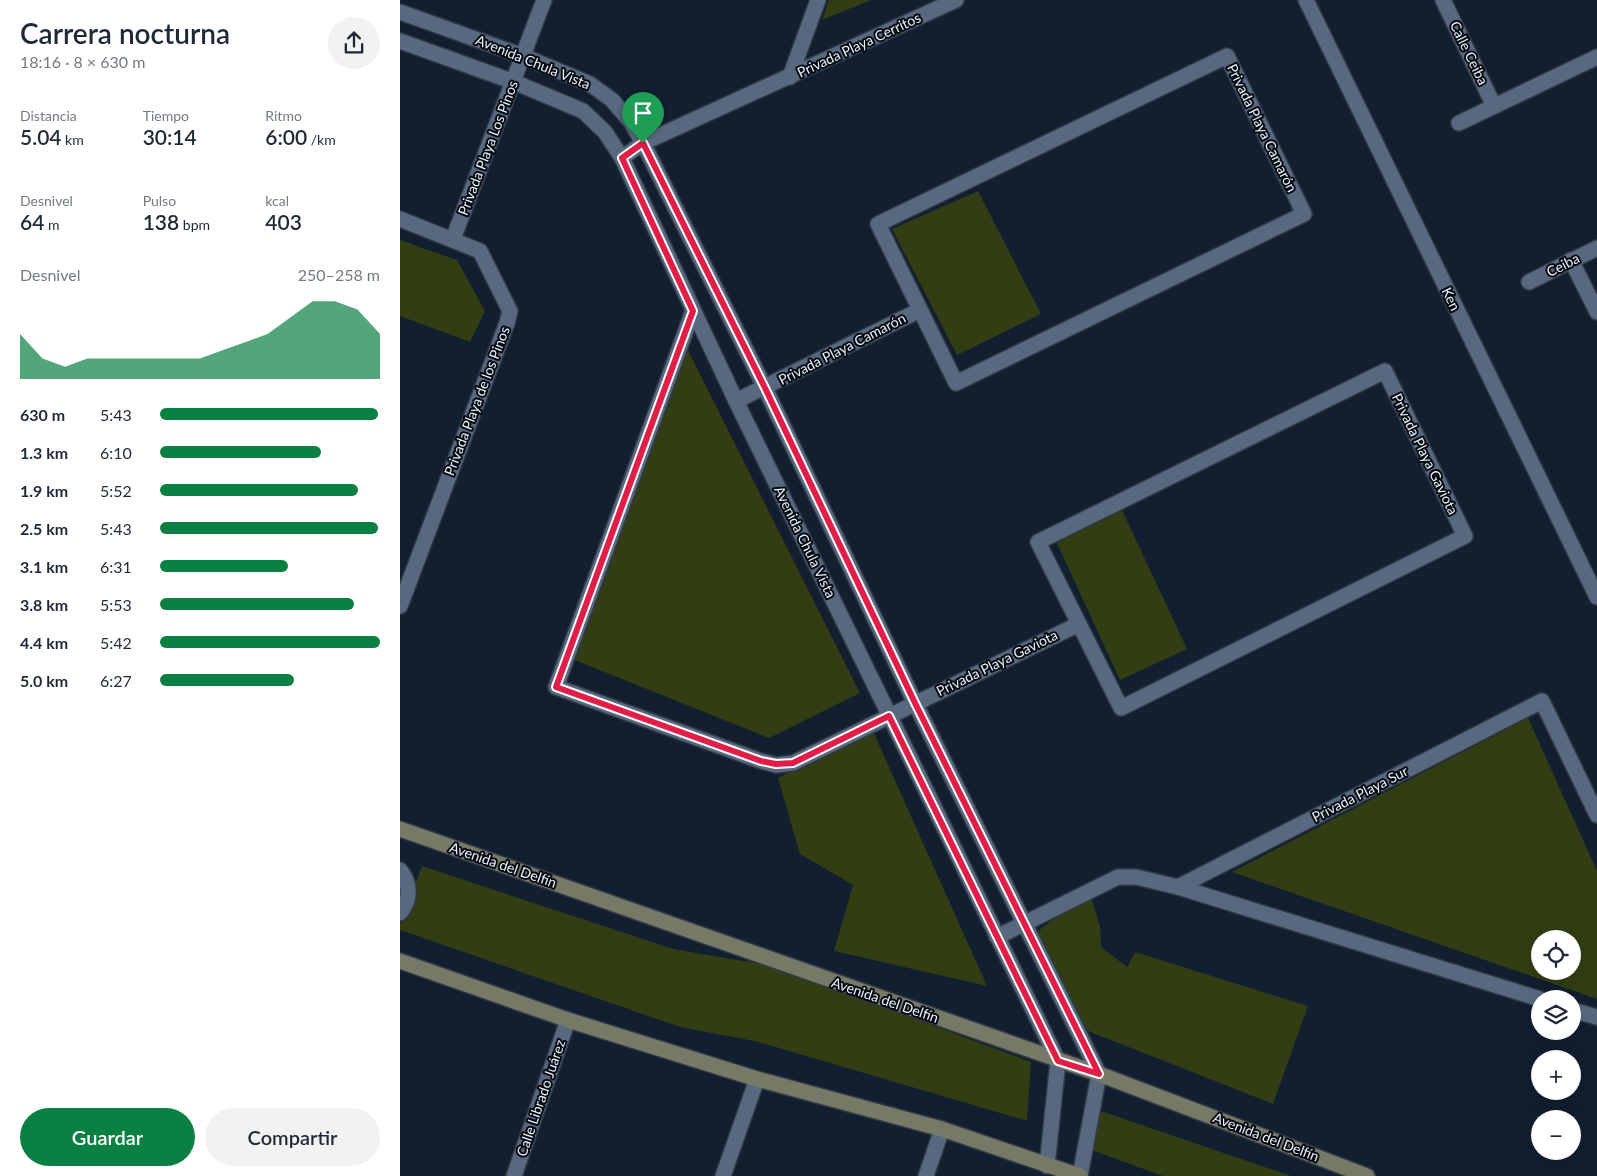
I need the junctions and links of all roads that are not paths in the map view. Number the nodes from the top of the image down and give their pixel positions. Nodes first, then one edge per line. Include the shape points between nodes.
1 (544, 0) edge
2 (818, 0) edge
3 (956, 0) edge
4 (1306, 0) edge
5 (1443, 0) edge
6 (400, 12) edge
7 (400, 41) edge
8 (523, 56) junction
9 (1597, 56) edge
10 (790, 77) junction
11 (514, 82) junction
12 (1494, 106) junction
13 (1459, 123) dead end
14 (643, 143) junction
15 (622, 158) junction
16 (400, 219) edge
17 (453, 239) junction
18 (1597, 248) edge
19 (1571, 260) junction
20 (1529, 282) dead end
21 (920, 310) junction
22 (693, 311) junction
23 (1597, 312) edge
24 (765, 388) junction
25 (736, 401) junction
26 (1597, 597) edge
27 (400, 606) edge
28 (1079, 624) junction
29 (915, 703) junction
30 (889, 716) junction
31 (1597, 815) edge
32 (400, 829) edge
33 (400, 870) edge
34 (1178, 887) junction
35 (400, 914) edge
36 (1024, 923) junction
37 (997, 937) junction
38 (400, 961) edge
39 (1531, 996) edge
40 (1581, 1013) edge
41 (1597, 1017) edge
42 (568, 1020) junction
43 (1058, 1061) junction
44 (1099, 1074) junction
45 (757, 1079) junction
46 (942, 1129) junction
47 (1047, 1166) junction
48 (514, 1176) edge
49 (723, 1176) edge
50 (926, 1176) edge
51 (1080, 1176) edge
52 (1367, 1176) edge

1 - 8 street, Privada Playa Los Pinos
2 - 10 street, Privada Playa Cerritos
3 - 10 street, Privada Playa Cerritos
4 - 26 street, Ken
5 - 12 street, Calle Ceiba
6 - 8 street, Avenida Chula Vista
7 - 11 street, Avenida Chula Vista
8 - 11 street, Privada Playa Los Pinos
8 - 14 street, Avenida Chula Vista via 590,84 612,100 631,122
9 - 12 street
10 - 14 street, Privada Playa Cerritos
11 - 15 street, Avenida Chula Vista via 583,111 605,132
11 - 17 street, Privada Playa Los Pinos
12 - 13 street
14 - 15 street, Privada Playa Cerritos
14 - 24 street, Avenida Chula Vista
15 - 22 street, Avenida Chula Vista
16 - 17 street, Privada Playa de los Pinos
17 - 27 street, Privada Playa de los Pinos via 480,251 510,311
18 - 19 street, Ceiba
19 - 20 street, Ceiba
19 - 23 street
21 - 21 street, Privada Playa Camarón via 878,224 1227,56 1304,214 956,383
21 - 24 street, Privada Playa Camarón
22 - 25 street, Avenida Chula Vista
22 - 30 street, Privada Playa Gaviota via 556,687 776,764 793,763
24 - 25 street, Privada Playa Camarón
24 - 29 street, Avenida Chula Vista
25 - 30 street, Avenida Chula Vista
28 - 28 street, Privada Playa Gaviota via 1121,708 1465,536 1385,371 1038,542
28 - 29 street, Privada Playa Gaviota
29 - 30 street, Privada Playa Gaviota
29 - 36 street, Avenida Chula Vista
30 - 37 street, Avenida Chula Vista
31 - 34 street, Privada Playa Sur via 1542,702
32 - 43 street, Avenida del Delfín
33 - 35 street via 409,892
34 - 36 street via 1136,877 1118,877
34 - 39 street
36 - 37 street
36 - 44 street, Avenida Chula Vista
37 - 43 street, Avenida Chula Vista
38 - 42 street
40 - 41 street
42 - 45 street
42 - 48 street, Calle Librado Juárez
43 - 44 street, Avenida del Delfín
43 - 47 street
44 - 51 street
44 - 52 street, Avenida del Delfín
45 - 46 street
45 - 49 street
46 - 47 street
46 - 50 street
47 - 51 street

